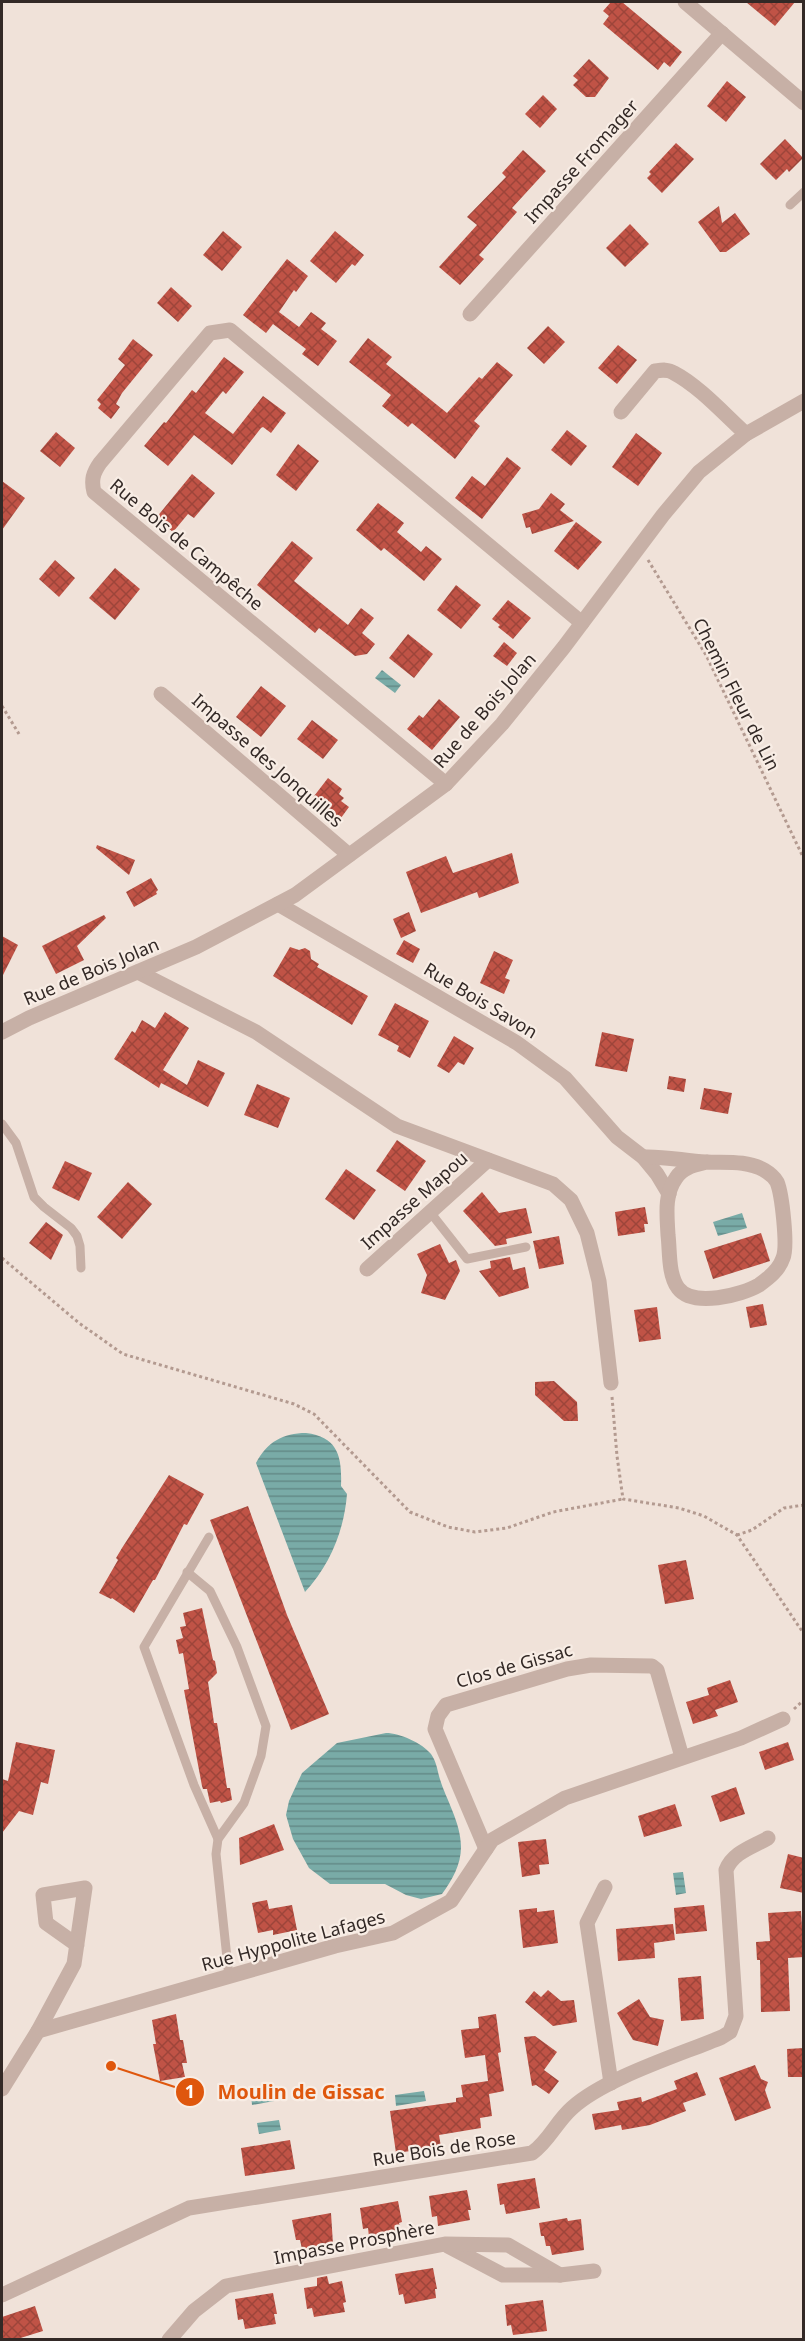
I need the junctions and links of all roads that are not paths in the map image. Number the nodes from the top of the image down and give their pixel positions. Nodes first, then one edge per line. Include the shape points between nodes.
1 (685, 2) edge
2 (722, 33) junction
3 (804, 103) edge
4 (804, 192) edge
5 (790, 205) dead end
6 (470, 314) dead end
7 (804, 400) edge
8 (621, 412) dead end
9 (747, 434) junction
10 (582, 623) junction
11 (161, 694) dead end
12 (446, 784) junction
13 (349, 855) junction
14 (278, 904) junction
15 (138, 972) junction
16 (2, 1032) edge
17 (2, 1124) edge
18 (643, 1157) junction
19 (488, 1160) junction
20 (707, 1162) junction
21 (669, 1194) junction
22 (430, 1212) junction
23 (526, 1247) dead end
24 (81, 1268) dead end
25 (367, 1269) dead end
26 (611, 1383) road end
27 (209, 1537) dead end
28 (187, 1572) junction
29 (783, 1719) dead end
30 (682, 1757) junction
31 (768, 1838) dead end
32 (218, 1839) junction
33 (486, 1849) junction
34 (605, 1887) dead end
35 (76, 1945) dead end
36 (229, 1977) junction
37 (38, 2031) junction
38 (611, 2083) junction
39 (2, 2089) edge
40 (445, 2244) junction
41 (594, 2271) dead end
42 (560, 2275) junction
43 (2, 2295) edge
44 (169, 2340) edge

1 - 2 street
2 - 3 street
2 - 6 street, Impasse Fromager
4 - 5 lane
7 - 9 street, Rue de Bois Jolan
8 - 9 street via 655,371 663,370 690,385
9 - 10 street, Rue de Bois Jolan via 699,472
10 - 12 street, Rue de Bois Jolan via 502,724
10 - 12 street, Rue Bois de Campêche via 230,330 210,333 100,463 94,472 94,492
11 - 13 street, Impasse des Jonquilles
12 - 13 street, Rue de Bois Jolan
13 - 14 street, Rue de Bois Jolan
14 - 15 street, Rue de Bois Jolan
14 - 18 street, Rue Bois Savon via 517,1043 565,1078 617,1137
15 - 16 street, Rue de Bois Jolan
15 - 19 street via 256,1032 397,1126
17 - 24 lane via 16,1143 34,1197 77,1236
18 - 20 street
18 - 21 street, Rue Bois Savon
19 - 22 street, Impasse Mapou
19 - 26 street via 553,1184 571,1200 587,1233 599,1281
20 - 21 street via 681,1172
20 - 21 street via 736,1162 762,1168 778,1184 785,1227 784,1257 766,1280 750,1290 728,1296 694,1298 678,1288 672,1275 666,1207
22 - 23 lane via 467,1259
22 - 25 street, Impasse Mapou
27 - 28 lane
28 - 32 lane via 144,1647
28 - 32 lane via 210,1591 237,1647 266,1725 261,1756 244,1803
29 - 30 street, Rue Hyppolite Lafages
30 - 33 street, Rue Hyppolite Lafages via 565,1798 492,1840
30 - 33 street, Clos de Gissac via 657,1670 652,1666 591,1665 567,1669 446,1705 435,1730
31 - 38 street, Rue Bois de Rose via 742,1851 726,1870 736,2016 730,2032
32 - 36 lane via 216,1854
33 - 36 street, Rue Hyppolite Lafages via 451,1901 393,1934 335,1946
34 - 38 street via 587,1923
35 - 37 street via 74,1964
36 - 37 street, Rue Hyppolite Lafages
37 - 39 street
38 - 43 street, Rue Bois de Rose via 571,2108 532,2153 189,2208
40 - 42 street via 502,2275
40 - 42 street, Impasse Prosphère via 508,2245
40 - 44 street, Impasse Prosphère via 226,2286 194,2311
41 - 42 street

